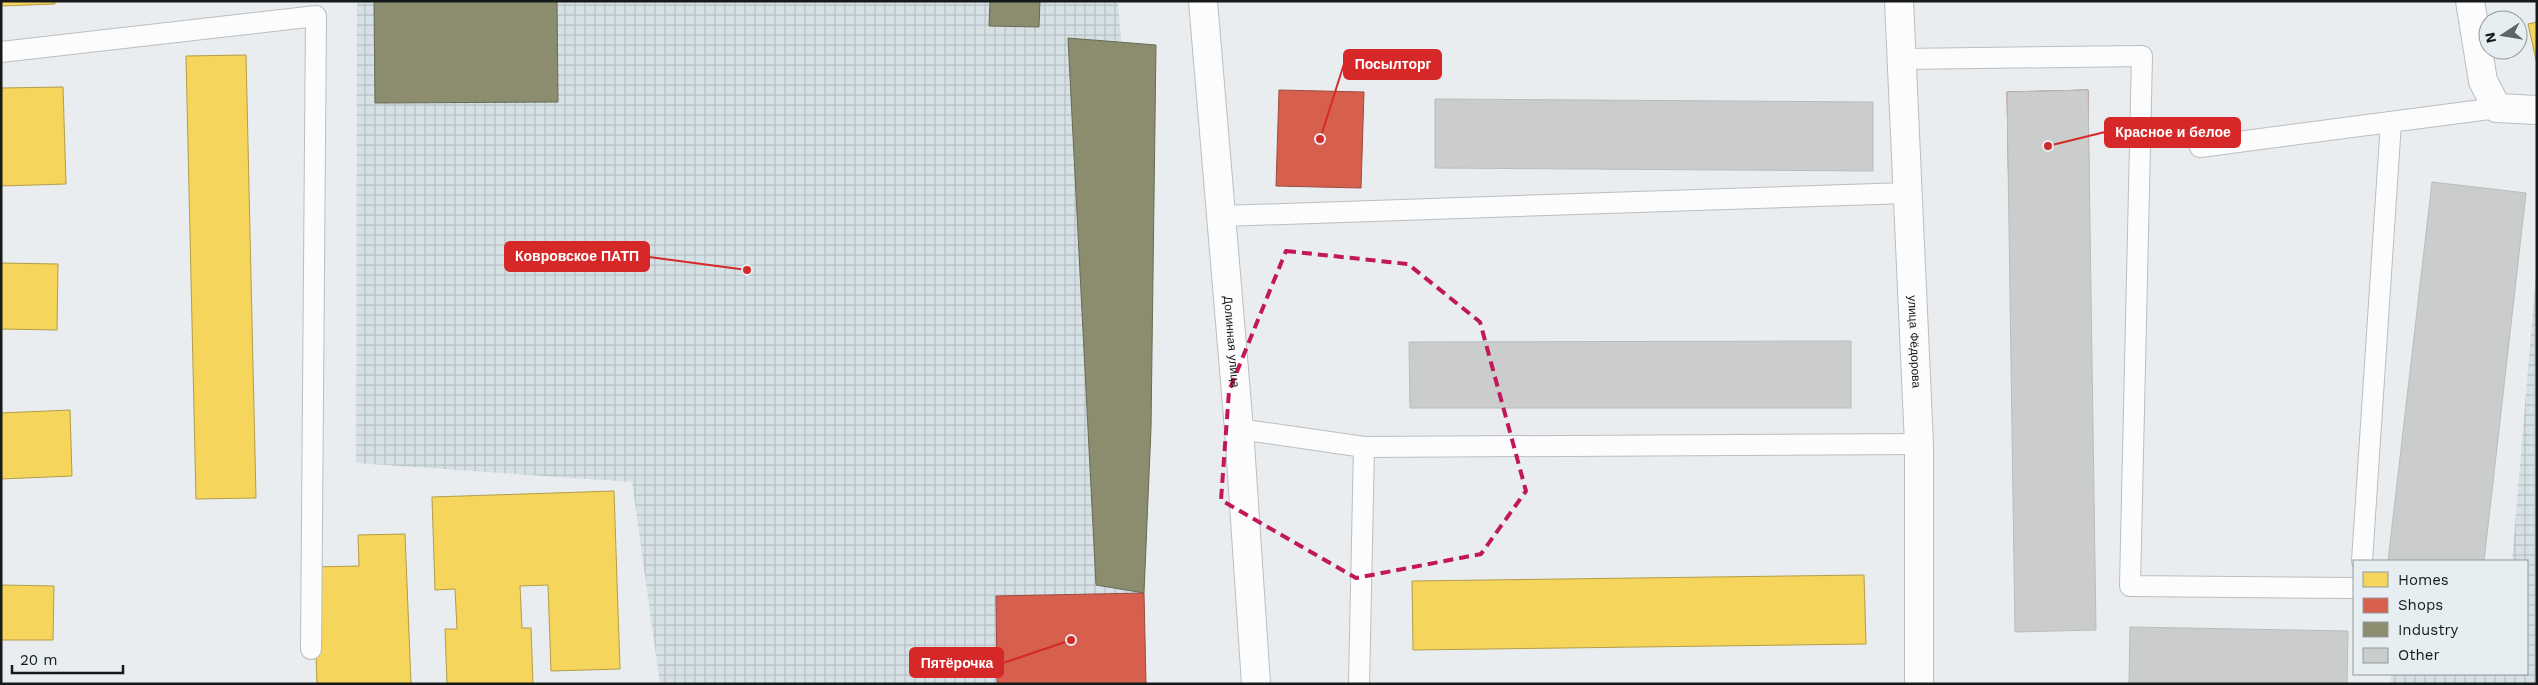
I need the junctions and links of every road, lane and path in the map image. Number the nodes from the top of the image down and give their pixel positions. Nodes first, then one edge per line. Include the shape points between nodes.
1 (1203, 1) edge
2 (1899, 1) edge
3 (2470, 1) edge
4 (1, 52) edge
5 (1902, 59) junction
6 (2497, 108) junction
7 (2533, 111) edge
8 (2391, 122) junction
9 (2200, 147) dead end
10 (1907, 193) junction
11 (1222, 216) junction
12 (1239, 429) junction
13 (1919, 444) junction
14 (1364, 446) junction
15 (2362, 560) edge
16 (2353, 588) edge
17 (311, 650) dead end
18 (1256, 684) edge
19 (1359, 684) edge
20 (1919, 684) edge

1 - 11 street, Долинная улица
2 - 5 street, улица Фёдорова
3 - 6 street via 2483,81
4 - 17 lane via 316,16
5 - 10 street, улица Фёдорова
5 - 16 lane via 2142,56 2130,586
6 - 7 street
6 - 8 lane
8 - 9 lane
8 - 15 lane
10 - 11 lane
10 - 13 street, улица Фёдорова
11 - 12 street, Долинная улица
12 - 14 lane
12 - 18 street, Долинная улица
13 - 14 lane
13 - 20 street, улица Фёдорова
14 - 19 lane

